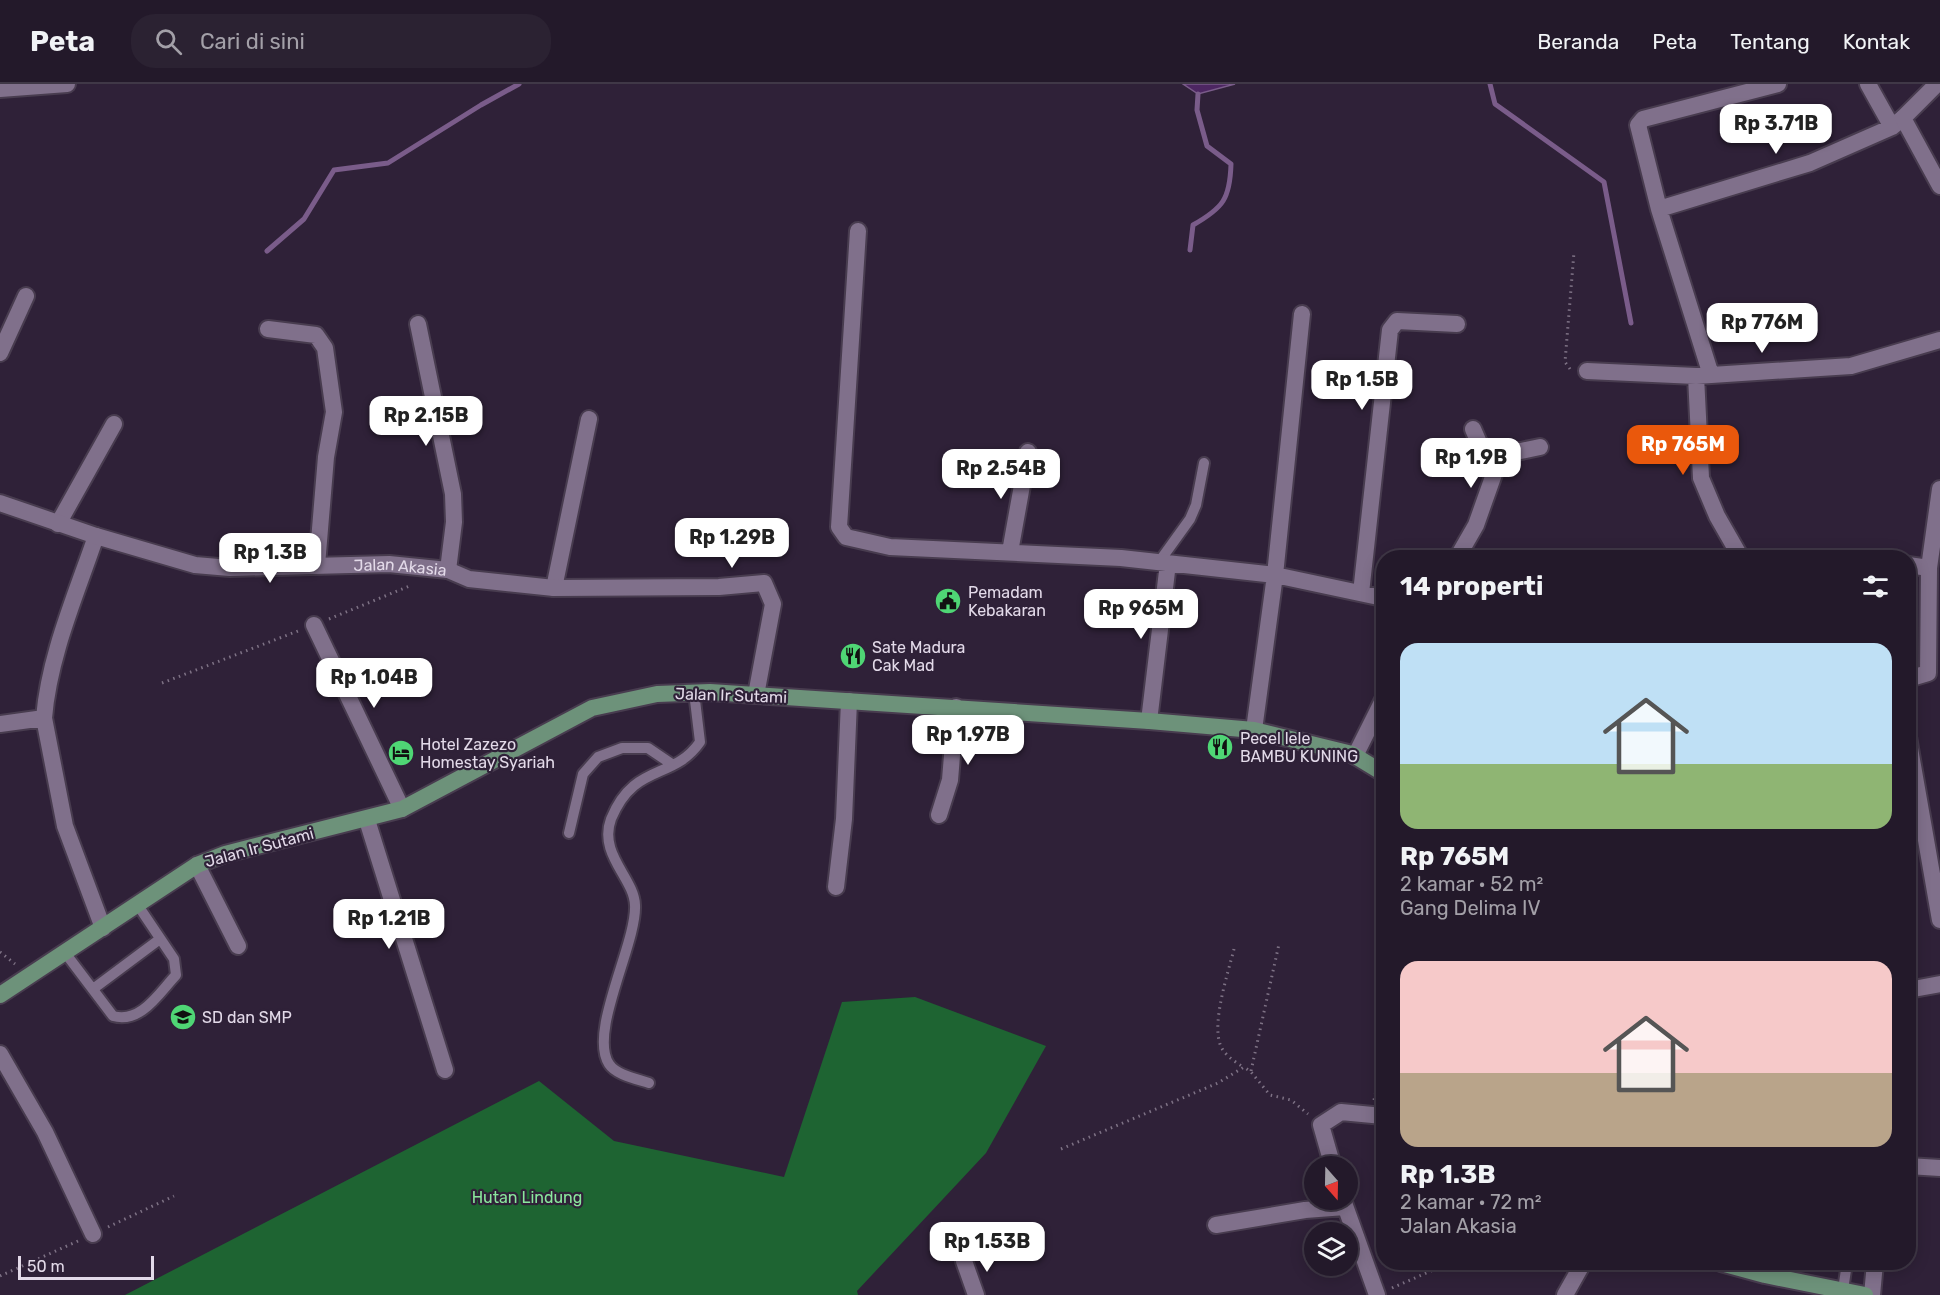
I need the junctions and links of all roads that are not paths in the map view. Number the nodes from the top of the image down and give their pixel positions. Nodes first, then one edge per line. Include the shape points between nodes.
1 (67, 84) edge
2 (1778, 84) edge
3 (1868, 84) edge
4 (1937, 84) edge
5 (0, 89) edge
6 (1898, 122) junction
7 (1940, 186) edge
8 (1659, 209) junction
9 (858, 231) dead end
10 (27, 296) dead end
11 (1302, 314) dead end
12 (418, 324) dead end
13 (1457, 324) dead end
14 (268, 329) dead end
15 (1940, 340) edge
16 (0, 353) edge
17 (1587, 371) road end
18 (1703, 376) junction
19 (589, 419) dead end
20 (114, 424) dead end
21 (1473, 429) dead end
22 (1540, 447) dead end
23 (1028, 452) dead end
24 (1499, 460) junction
25 (1203, 463) dead end
26 (1940, 489) edge
27 (0, 503) edge
28 (58, 524) junction
29 (96, 536) junction
30 (1462, 550) edge
31 (1736, 550) edge
32 (1010, 552) junction
33 (1164, 563) junction
34 (317, 565) junction
35 (1916, 566) edge
36 (1929, 568) junction
37 (448, 570) junction
38 (1275, 575) junction
39 (554, 588) junction
40 (1361, 593) junction
41 (1376, 596) edge
42 (314, 626) dead end
43 (1934, 674) edge
44 (1916, 677) edge
45 (694, 692) junction
46 (756, 695) junction
47 (849, 701) junction
48 (956, 707) junction
49 (1376, 714) edge
50 (44, 718) junction
51 (1149, 721) junction
52 (0, 724) edge
53 (1254, 730) junction
54 (1355, 756) junction
55 (673, 765) junction
56 (1376, 768) edge
57 (1916, 782) edge
58 (402, 809) junction
59 (939, 815) dead end
60 (367, 820) junction
61 (569, 833) dead end
62 (197, 865) junction
63 (836, 887) dead end
64 (137, 904) junction
65 (1940, 920) edge
66 (104, 928) junction
67 (160, 939) junction
68 (238, 946) dead end
69 (66, 954) junction
70 (1940, 984) edge
71 (1916, 988) edge
72 (93, 989) junction
73 (0, 996) edge
74 (0, 1054) edge
75 (445, 1071) dead end
76 (649, 1083) dead end
77 (1376, 1114) edge
78 (1330, 1156) edge
79 (1916, 1166) edge
80 (1940, 1168) edge
81 (1305, 1210) edge
82 (1347, 1210) edge
83 (1216, 1225) dead end
84 (93, 1234) road end
85 (964, 1261) dead end
86 (1579, 1270) edge
87 (1769, 1270) edge
88 (1846, 1270) edge
89 (1874, 1270) edge
90 (1843, 1290) junction
91 (1382, 1293) edge
92 (976, 1295) edge
93 (1565, 1295) edge
94 (1865, 1295) edge
95 (1872, 1295) edge

1 - 5 street
2 - 8 street via 1640,121
3 - 6 street
4 - 6 street
6 - 7 street
6 - 8 street via 1810,163
8 - 18 street
9 - 32 street via 841,533 890,547
10 - 16 street
11 - 38 street
12 - 37 street via 453,494
13 - 40 street via 1397,321 1390,330
14 - 34 street via 316,335 325,348 334,420 326,457
15 - 18 street via 1851,366
17 - 18 street
18 - 31 street via 1701,478 1716,516
19 - 39 street
20 - 28 street
21 - 24 street via 1479,443
22 - 24 street
23 - 32 street
24 - 30 street via 1476,525
25 - 33 lane via 1196,505
26 - 36 street
27 - 28 street, Jalan Akasia
28 - 29 street, Jalan Akasia
29 - 34 street, Jalan Akasia via 195,565
29 - 50 street via 60,641
32 - 33 street
33 - 38 street
33 - 51 street
34 - 37 street, Jalan Akasia via 389,564
35 - 36 street
36 - 43 street
37 - 39 street, Jalan Akasia via 469,579
38 - 40 street
38 - 53 street
39 - 46 street, Jalan Akasia via 764,583 773,604
40 - 41 street
42 - 58 street
43 - 44 street
45 - 46 main road, Jalan Ir Sutami
45 - 55 lane via 700,742 691,755
45 - 58 main road, Jalan Ir Sutami via 657,694 592,708
46 - 47 main road, Jalan Ir Sutami
47 - 48 main road, Jalan Ir Sutami
47 - 63 street via 844,819
48 - 51 main road, Jalan Ir Sutami
48 - 59 street via 950,780
49 - 54 street
50 - 52 street
50 - 66 street via 65,826
51 - 53 main road, Jalan Ir Sutami
53 - 54 main road, Jalan Ir Sutami
54 - 56 main road, Jalan Ir Sutami
55 - 61 lane via 648,748 622,748 598,757 583,774
55 - 76 lane via 633,785 610,821 609,834 614,858 636,903 605,1031 605,1057 614,1070
57 - 65 street
58 - 60 main road, Jalan Ir Sutami
60 - 62 main road, Jalan Ir Sutami via 246,848
60 - 75 street
62 - 64 main road, Jalan Ir Sutami
62 - 68 street
64 - 66 main road, Jalan Ir Sutami
64 - 67 lane
66 - 69 main road, Jalan Ir Sutami
67 - 72 lane
67 - 72 lane via 174,959 176,975 138,1014 125,1019 114,1016
69 - 72 lane
69 - 73 main road, Jalan Ir Sutami
70 - 71 street
74 - 84 street via 45,1132
77 - 78 street via 1341,1112 1320,1125
79 - 80 street
81 - 83 street
82 - 91 street
85 - 92 street
86 - 93 street
87 - 90 main road
88 - 90 lane
89 - 95 street
90 - 94 main road

